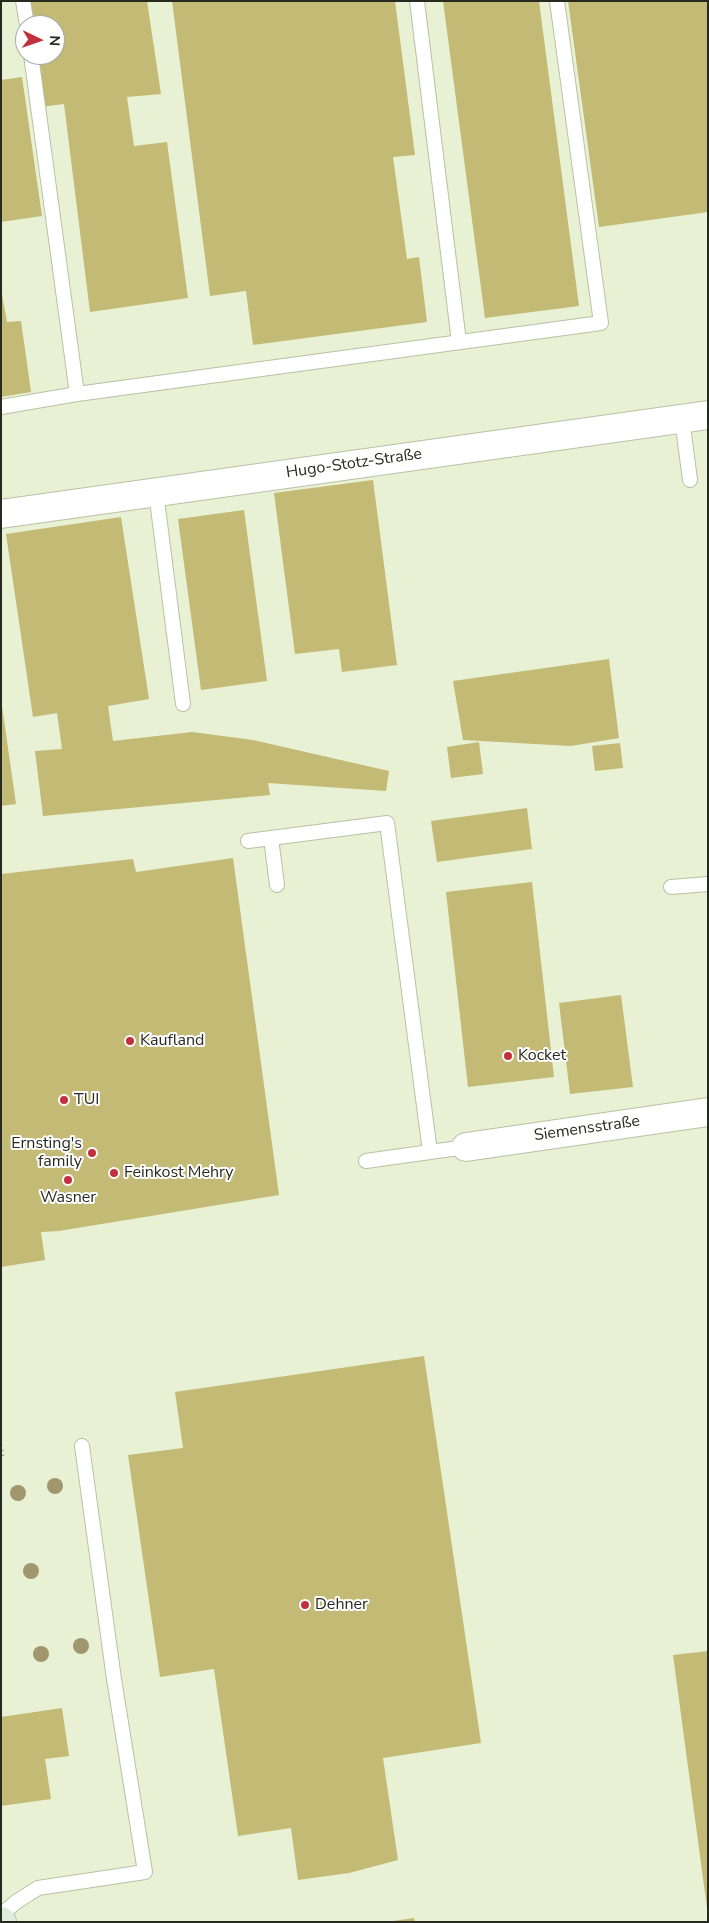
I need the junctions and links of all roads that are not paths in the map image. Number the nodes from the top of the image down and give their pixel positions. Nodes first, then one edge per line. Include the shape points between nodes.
1 (24, 1) edge
2 (417, 1) edge
3 (557, 1) edge
4 (26, 15) edge
5 (32, 65) edge
6 (459, 342) junction
7 (77, 394) junction
8 (1, 407) edge
9 (695, 417) edge
10 (690, 480) dead end
11 (156, 492) junction
12 (1, 514) edge
13 (183, 704) dead end
14 (272, 838) junction
15 (248, 841) dead end
16 (708, 884) edge
17 (277, 885) dead end
18 (671, 887) dead end
19 (708, 1112) edge
20 (466, 1147) joint
21 (430, 1152) junction
22 (366, 1161) dead end
23 (82, 1446) dead end
24 (1, 1915) edge

1 - 4 lane
2 - 6 lane
3 - 6 lane via 601,323
5 - 7 lane
6 - 7 lane
7 - 8 lane
9 - 10 lane
9 - 11 street, Hugo-Stotz-Straße
11 - 12 street, Hugo-Stotz-Straße
11 - 13 lane
14 - 15 lane
14 - 17 lane
14 - 21 lane via 387,823
16 - 18 lane
19 - 20 street, Siemensstraße
20 - 21 lane
21 - 22 lane
23 - 24 lane via 145,1872 38,1888

